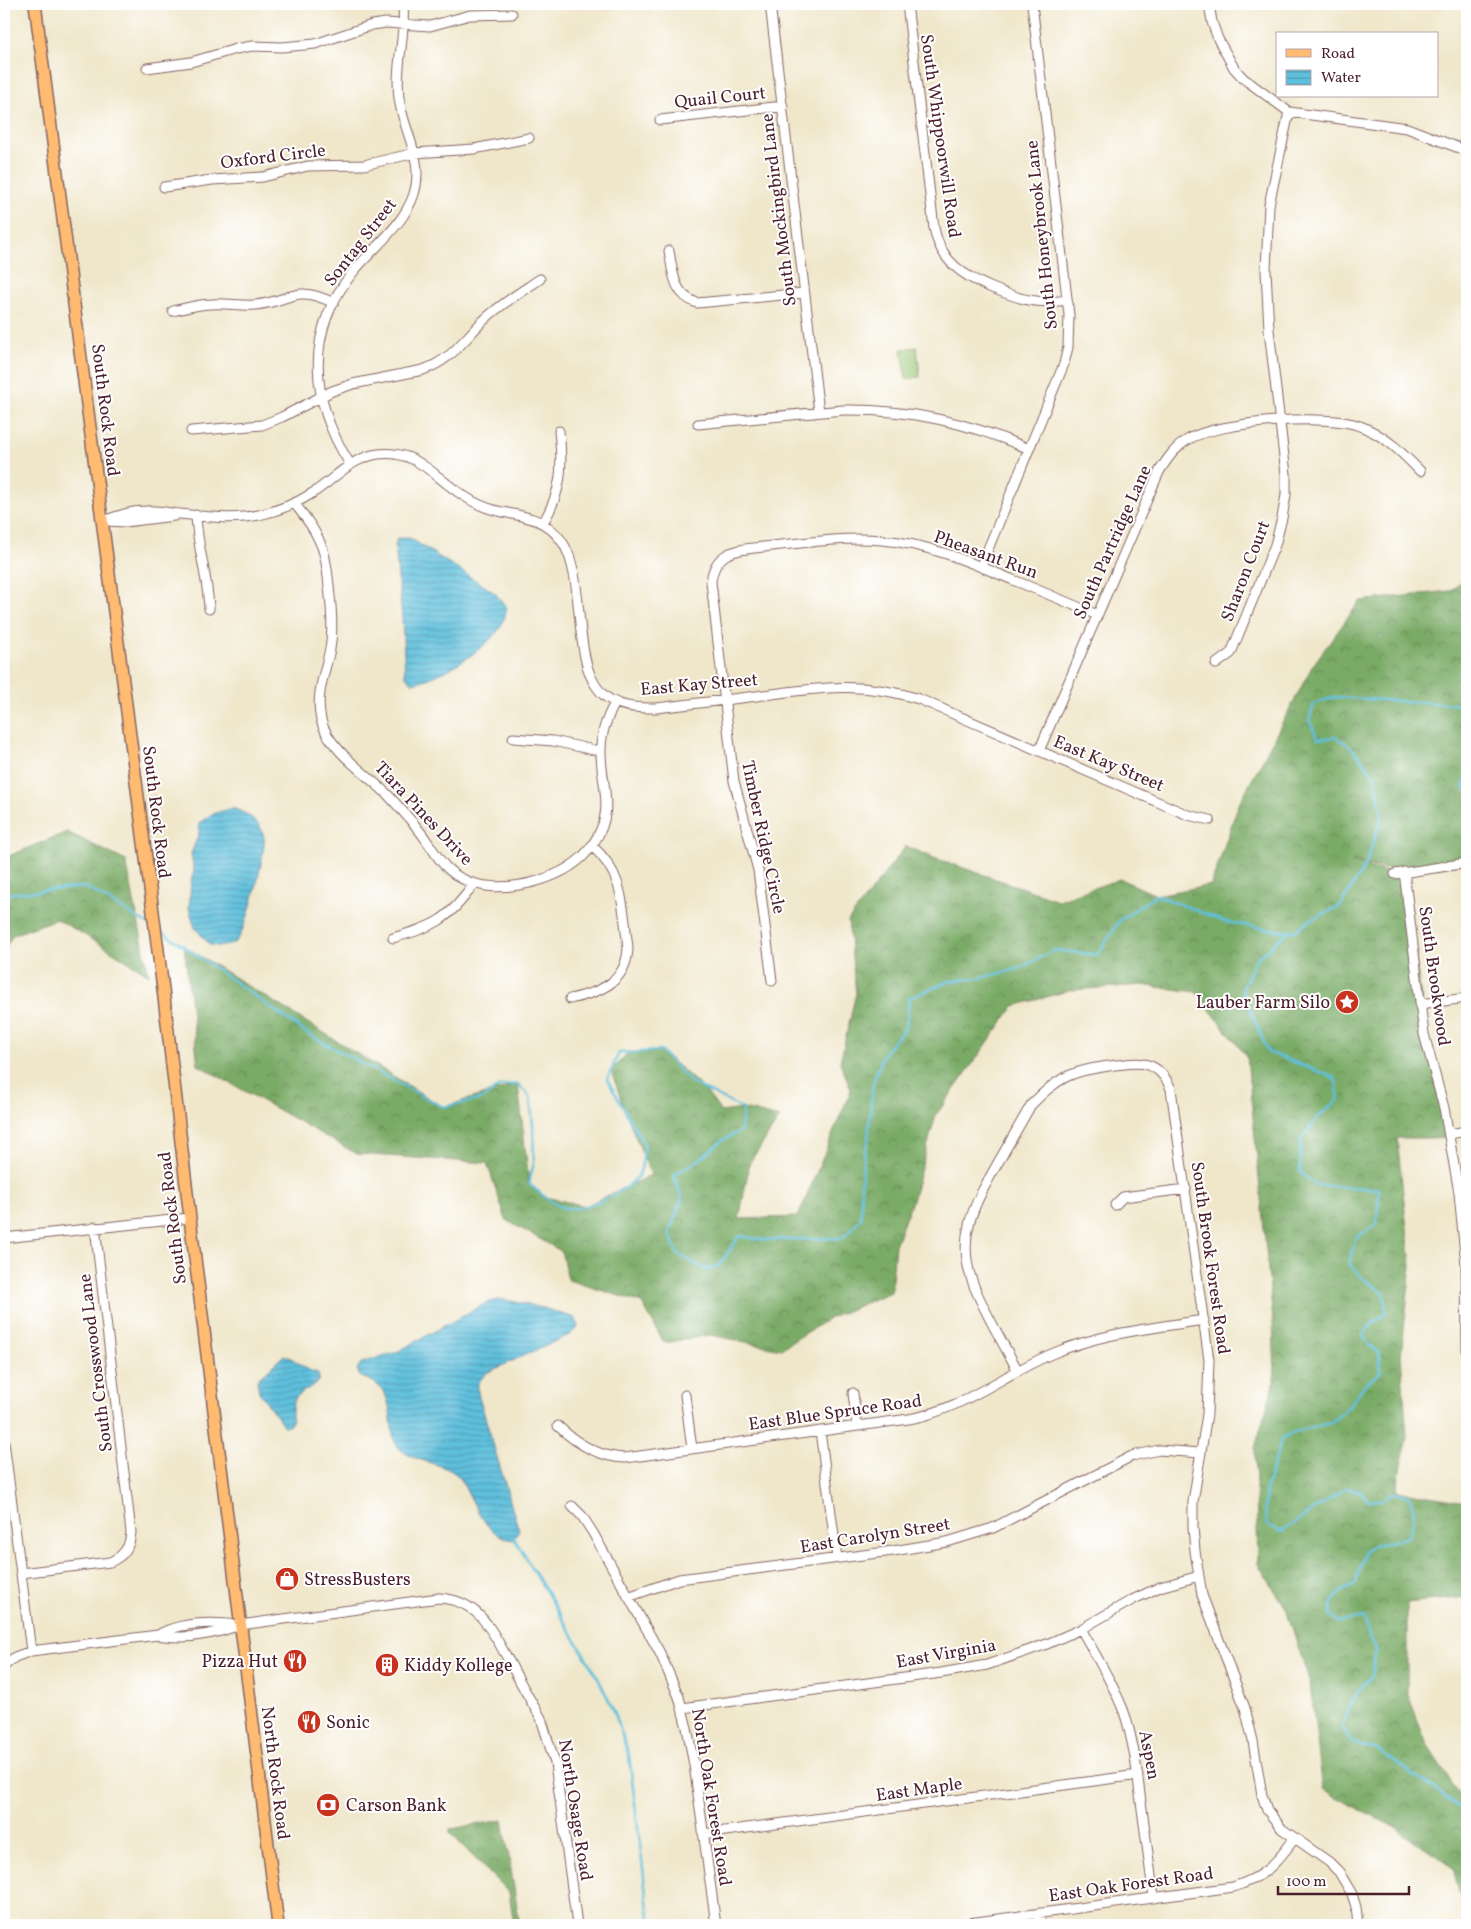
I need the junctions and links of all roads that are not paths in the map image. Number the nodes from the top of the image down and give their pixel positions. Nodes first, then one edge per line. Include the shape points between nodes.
1 (35, 4) edge
2 (403, 4) edge
3 (770, 4) edge
4 (907, 4) edge
5 (1032, 4) edge
6 (1209, 4) edge
7 (512, 14) dead end
8 (404, 24) junction
9 (147, 68) dead end
10 (782, 106) junction
11 (1289, 112) junction
12 (660, 120) dead end
13 (529, 138) dead end
14 (1467, 151) edge
15 (415, 153) junction
16 (164, 187) dead end
17 (669, 251) dead end
18 (540, 278) dead end
19 (804, 293) junction
20 (1067, 300) junction
21 (334, 303) junction
22 (174, 311) dead end
23 (321, 397) junction
24 (819, 412) junction
25 (1280, 421) junction
26 (698, 424) dead end
27 (190, 431) dead end
28 (558, 431) dead end
29 (1029, 449) junction
30 (350, 464) junction
31 (1420, 471) dead end
32 (294, 503) junction
33 (196, 515) junction
34 (102, 521) junction
35 (543, 523) junction
36 (715, 565) joint
37 (981, 566) junction
38 (209, 609) dead end
39 (1097, 615) junction
40 (1216, 664) dead end
41 (724, 700) junction
42 (615, 702) junction
43 (513, 738) dead end
44 (601, 750) junction
45 (1039, 751) junction
46 (1210, 820) dead end
47 (592, 846) junction
48 (1467, 863) edge
49 (474, 884) junction
50 (392, 938) dead end
51 (772, 981) dead end
52 (1467, 998) edge
53 (570, 999) dead end
54 (1420, 1004) junction
55 (1467, 1131) edge
56 (1449, 1134) junction
57 (1186, 1189) junction
58 (1115, 1205) dead end
59 (190, 1218) junction
60 (95, 1227) junction
61 (4, 1238) edge
62 (1466, 1265) edge
63 (1204, 1320) junction
64 (1467, 1351) edge
65 (1018, 1371) junction
66 (852, 1393) dead end
67 (685, 1395) dead end
68 (558, 1426) dead end
69 (857, 1426) junction
70 (820, 1431) junction
71 (4, 1442) edge
72 (692, 1449) junction
73 (1201, 1453) junction
74 (572, 1506) dead end
75 (837, 1558) junction
76 (21, 1573) junction
77 (1198, 1576) junction
78 (628, 1597) junction
79 (240, 1625) junction
80 (1081, 1629) junction
81 (31, 1651) junction
82 (4, 1666) edge
83 (682, 1708) junction
84 (1138, 1775) junction
85 (703, 1834) junction
86 (1294, 1838) junction
87 (1154, 1898) junction
88 (1039, 1913) junction
89 (278, 1925) edge
90 (578, 1925) edge
91 (716, 1925) edge
92 (954, 1925) edge
93 (1040, 1925) edge
94 (1358, 1925) edge

1 - 34 main road, South Rock Road
2 - 8 street, Sontag Street
3 - 10 street, South Mockingbird Lane
4 - 20 street, South Whippoorwill Road via 934,228 942,253 966,276 1016,298 1041,302
5 - 20 street, South Honeybrook Lane
6 - 11 street via 1218,39 1234,68
7 - 8 street via 470,15 430,26
8 - 9 street via 372,25 316,44 252,46 191,62
8 - 15 street, Sontag Street via 398,61 399,89 403,117
10 - 12 street, Quail Court
10 - 19 street, South Mockingbird Lane
11 - 14 street via 1407,128
11 - 25 street, Sharon Court via 1269,205 1266,270 1269,330
13 - 15 street, Oxford Circle via 474,149
15 - 16 street, Oxford Circle via 364,165 308,166 256,178
15 - 21 street, Sontag Street via 417,179 410,206 354,272
17 - 19 street via 676,286 686,298 697,303
18 - 23 street via 484,320 447,359 424,370 353,384
19 - 24 street, South Mockingbird Lane
20 - 29 street, South Honeybrook Lane via 1069,331 1064,364
21 - 22 street via 320,296 300,293 259,305 212,304
21 - 23 street, Sontag Street via 320,348 318,378
23 - 27 street via 262,424
23 - 30 street, Sontag Street via 331,430
24 - 26 street
24 - 29 street via 863,410 919,416 977,429
25 - 31 street, South Partridge Lane via 1334,420 1358,425 1387,440
25 - 39 street, South Partridge Lane via 1207,431 1188,439 1172,452 1159,472
25 - 40 street, Sharon Court via 1286,488 1280,530 1231,653
28 - 35 street via 562,454 560,486
29 - 37 street, South Honeybrook Lane
30 - 32 street, East Kay Street
30 - 35 street, East Kay Street via 379,454 403,456 426,466 449,486 480,505
32 - 33 street, East Kay Street via 242,518
32 - 49 street, Tiara Pines Drive via 314,530 326,560 332,619 330,650 320,691 321,720 325,730 336,747 388,795 418,829 445,866
33 - 34 street, East Kay Street
33 - 38 street
34 - 59 main road, South Rock Road
35 - 42 street, East Kay Street via 560,538 572,559 587,669 598,688
36 - 37 street, Pheasant Run via 735,551 857,539 927,548
36 - 41 street, Timber Ridge Circle via 711,582
37 - 39 street, Pheasant Run
39 - 45 street, South Partridge Lane
41 - 42 street, East Kay Street via 656,708 638,708
41 - 45 street, East Kay Street via 826,688 882,689 919,699
41 - 51 street, Timber Ridge Circle via 734,781 758,870
42 - 44 street, Tiara Pines Drive via 603,729
43 - 44 street
44 - 47 street, Tiara Pines Drive via 606,806 600,832
45 - 46 street, East Kay Street via 1188,815
47 - 49 street, Tiara Pines Drive via 572,865 544,879 512,887
47 - 53 street via 608,863 619,884 628,956 611,984
48 - 54 street, South Brookwood via 1399,873
49 - 50 street via 460,902 430,927
52 - 54 street
54 - 56 street, South Brookwood via 1424,1034
55 - 56 street
56 - 62 street, South Brookwood
57 - 58 street via 1124,1197
57 - 63 street, South Brook Forest Road
57 - 65 street, South Brook Forest Road via 1171,1088 1160,1071 1134,1062 1084,1070 1042,1093 1031,1105 977,1199 969,1223 969,1268 976,1289
59 - 60 street
59 - 79 main road, South Rock Road
60 - 61 street
60 - 76 street, South Crosswood Lane via 131,1532 129,1544 121,1556 110,1562
62 - 64 street, South Brookwood
63 - 65 street, East Blue Spruce Road via 1082,1342
63 - 73 street, South Brook Forest Road via 1209,1372
65 - 69 street, East Blue Spruce Road via 935,1414
66 - 69 street
67 - 72 street
68 - 72 street, East Blue Spruce Road via 581,1445 610,1457
69 - 70 street, East Blue Spruce Road
70 - 72 street, East Blue Spruce Road
70 - 75 street
71 - 76 street
73 - 75 street, East Carolyn Street via 1146,1452 1124,1460 994,1528 930,1546
73 - 77 street, South Brook Forest Road via 1193,1502
74 - 78 street, North Oak Forest Road via 586,1522
75 - 78 street, East Carolyn Street via 679,1579
76 - 81 street
77 - 80 street, East Virginia via 1146,1593
77 - 86 street, South Brook Forest Road via 1208,1612 1245,1708 1264,1803 1276,1823
78 - 83 street, North Oak Forest Road via 671,1676
79 - 81 street via 218,1622 169,1629 158,1635
79 - 89 main road, North Rock Road
79 - 90 street, North Osage Road via 439,1598 467,1605 488,1623 547,1734 557,1777
80 - 83 street, East Virginia via 986,1665
80 - 84 street, Aspen via 1124,1712
81 - 82 street via 15,1657
83 - 85 street, North Oak Forest Road
84 - 85 street, East Maple
84 - 87 street, Aspen
85 - 91 street, North Oak Forest Road
86 - 87 street, East Oak Forest Road via 1278,1861 1243,1884
86 - 94 street, South Brook Forest Road via 1329,1862 1343,1877 1352,1894
87 - 88 street, East Oak Forest Road
88 - 92 street, East Oak Forest Road
88 - 93 street

